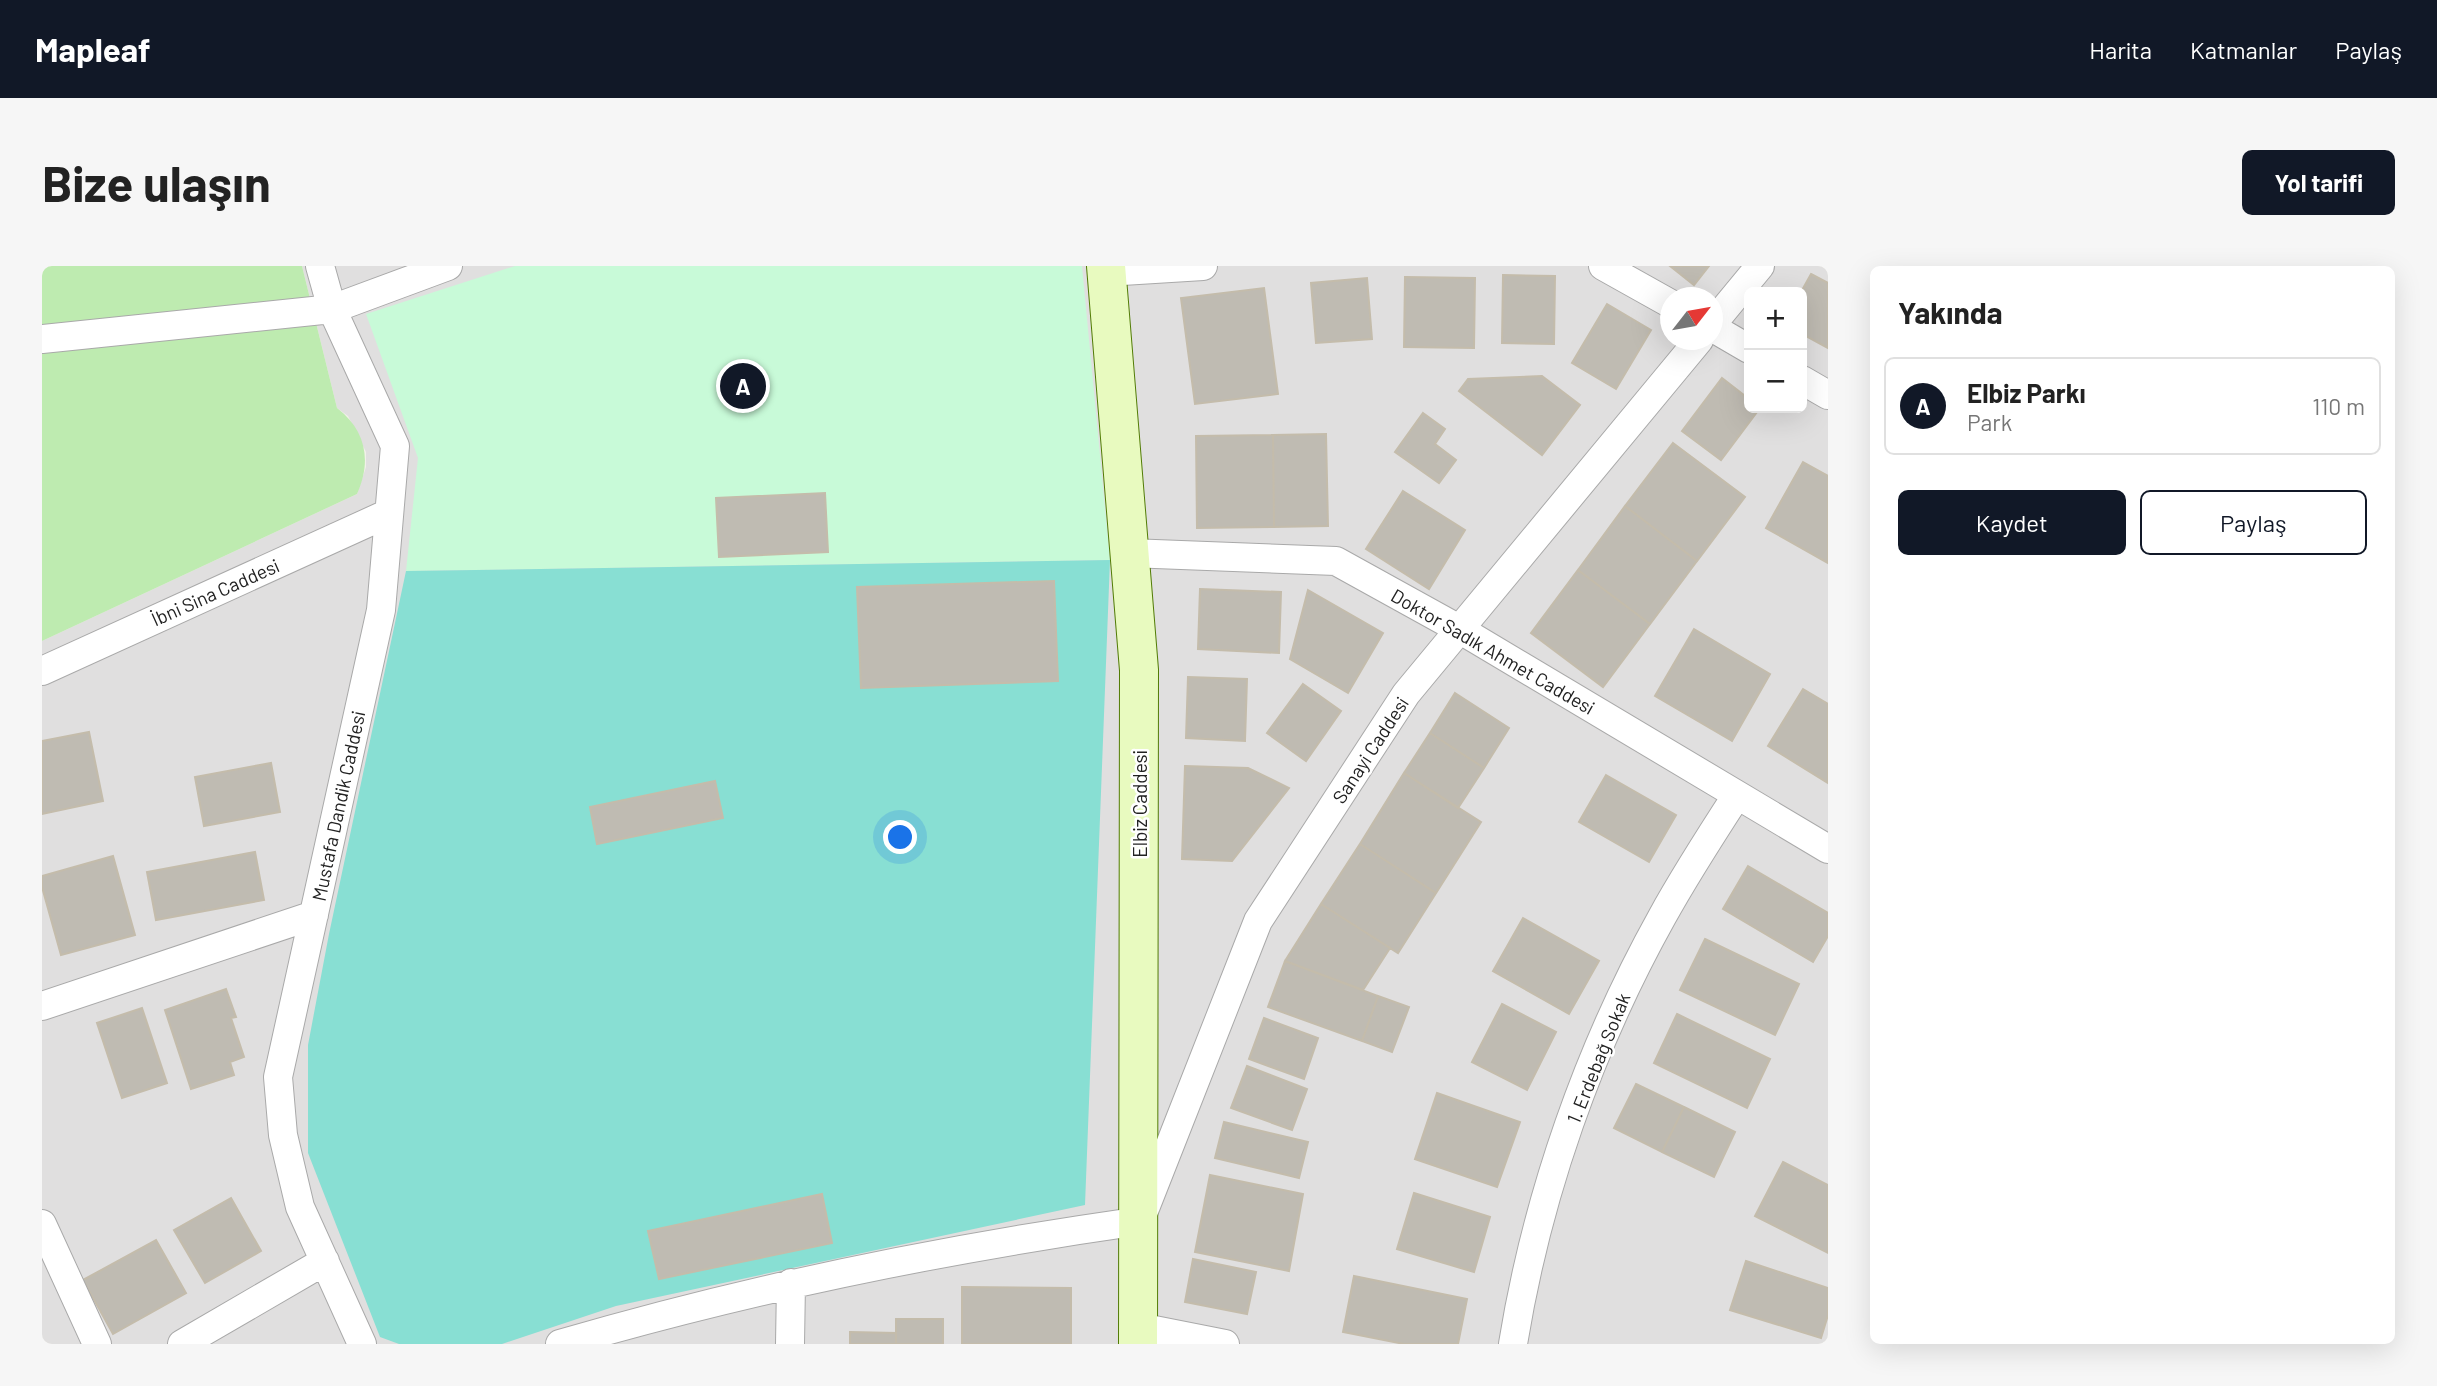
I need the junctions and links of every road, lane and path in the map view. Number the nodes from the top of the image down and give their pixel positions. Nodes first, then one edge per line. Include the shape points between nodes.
1 (320, 266) edge
2 (448, 266) edge
3 (1203, 266) edge
4 (1603, 266) edge
5 (1760, 266) edge
6 (1106, 269) edge
7 (1660, 298) edge
8 (332, 309) junction
9 (1723, 313) edge
10 (1723, 332) edge
11 (42, 339) edge
12 (1744, 346) edge
13 (1691, 350) edge
14 (1807, 383) edge
15 (1828, 395) edge
16 (389, 513) junction
17 (1129, 553) junction
18 (1459, 629) junction
19 (42, 671) edge
20 (1737, 794) junction
21 (1828, 849) edge
22 (314, 915) junction
23 (42, 1006) edge
24 (1140, 1221) junction
25 (42, 1224) edge
26 (325, 1261) junction
27 (791, 1283) junction
28 (1138, 1336) edge
29 (97, 1344) edge
30 (182, 1344) edge
31 (362, 1344) edge
32 (560, 1344) edge
33 (790, 1344) edge
34 (1226, 1344) edge
35 (1513, 1344) edge

1 - 8 street, Mustafa Dandik Caddesi
2 - 8 street
3 - 6 street
4 - 7 street
5 - 9 street
6 - 17 street, Elbiz Caddesi
8 - 11 street
8 - 16 street, Mustafa Dandik Caddesi via 396,446
10 - 12 street
13 - 18 street, Sanayi Caddesi
14 - 15 street
16 - 19 street, İbni Sina Caddesi
16 - 22 street, Mustafa Dandik Caddesi via 381,610
17 - 18 street, Doktor Sadık Ahmet Caddesi via 1336,561
17 - 24 street, Elbiz Caddesi via 1139,670
18 - 20 street, Doktor Sadık Ahmet Caddesi
18 - 24 street, Sanayi Caddesi via 1406,694 1258,921
20 - 21 street, Doktor Sadık Ahmet Caddesi
20 - 35 street, 1. Erdebağ Sokak via 1661,918 1599,1049 1550,1186
22 - 23 street
22 - 26 street, Mustafa Dandik Caddesi via 278,1077 290,1171 300,1207
24 - 27 street via 1015,1239
24 - 28 street, Elbiz Caddesi
25 - 29 street
26 - 30 street
26 - 31 street, Mustafa Dandik Caddesi
27 - 32 street
27 - 33 street
28 - 34 street

